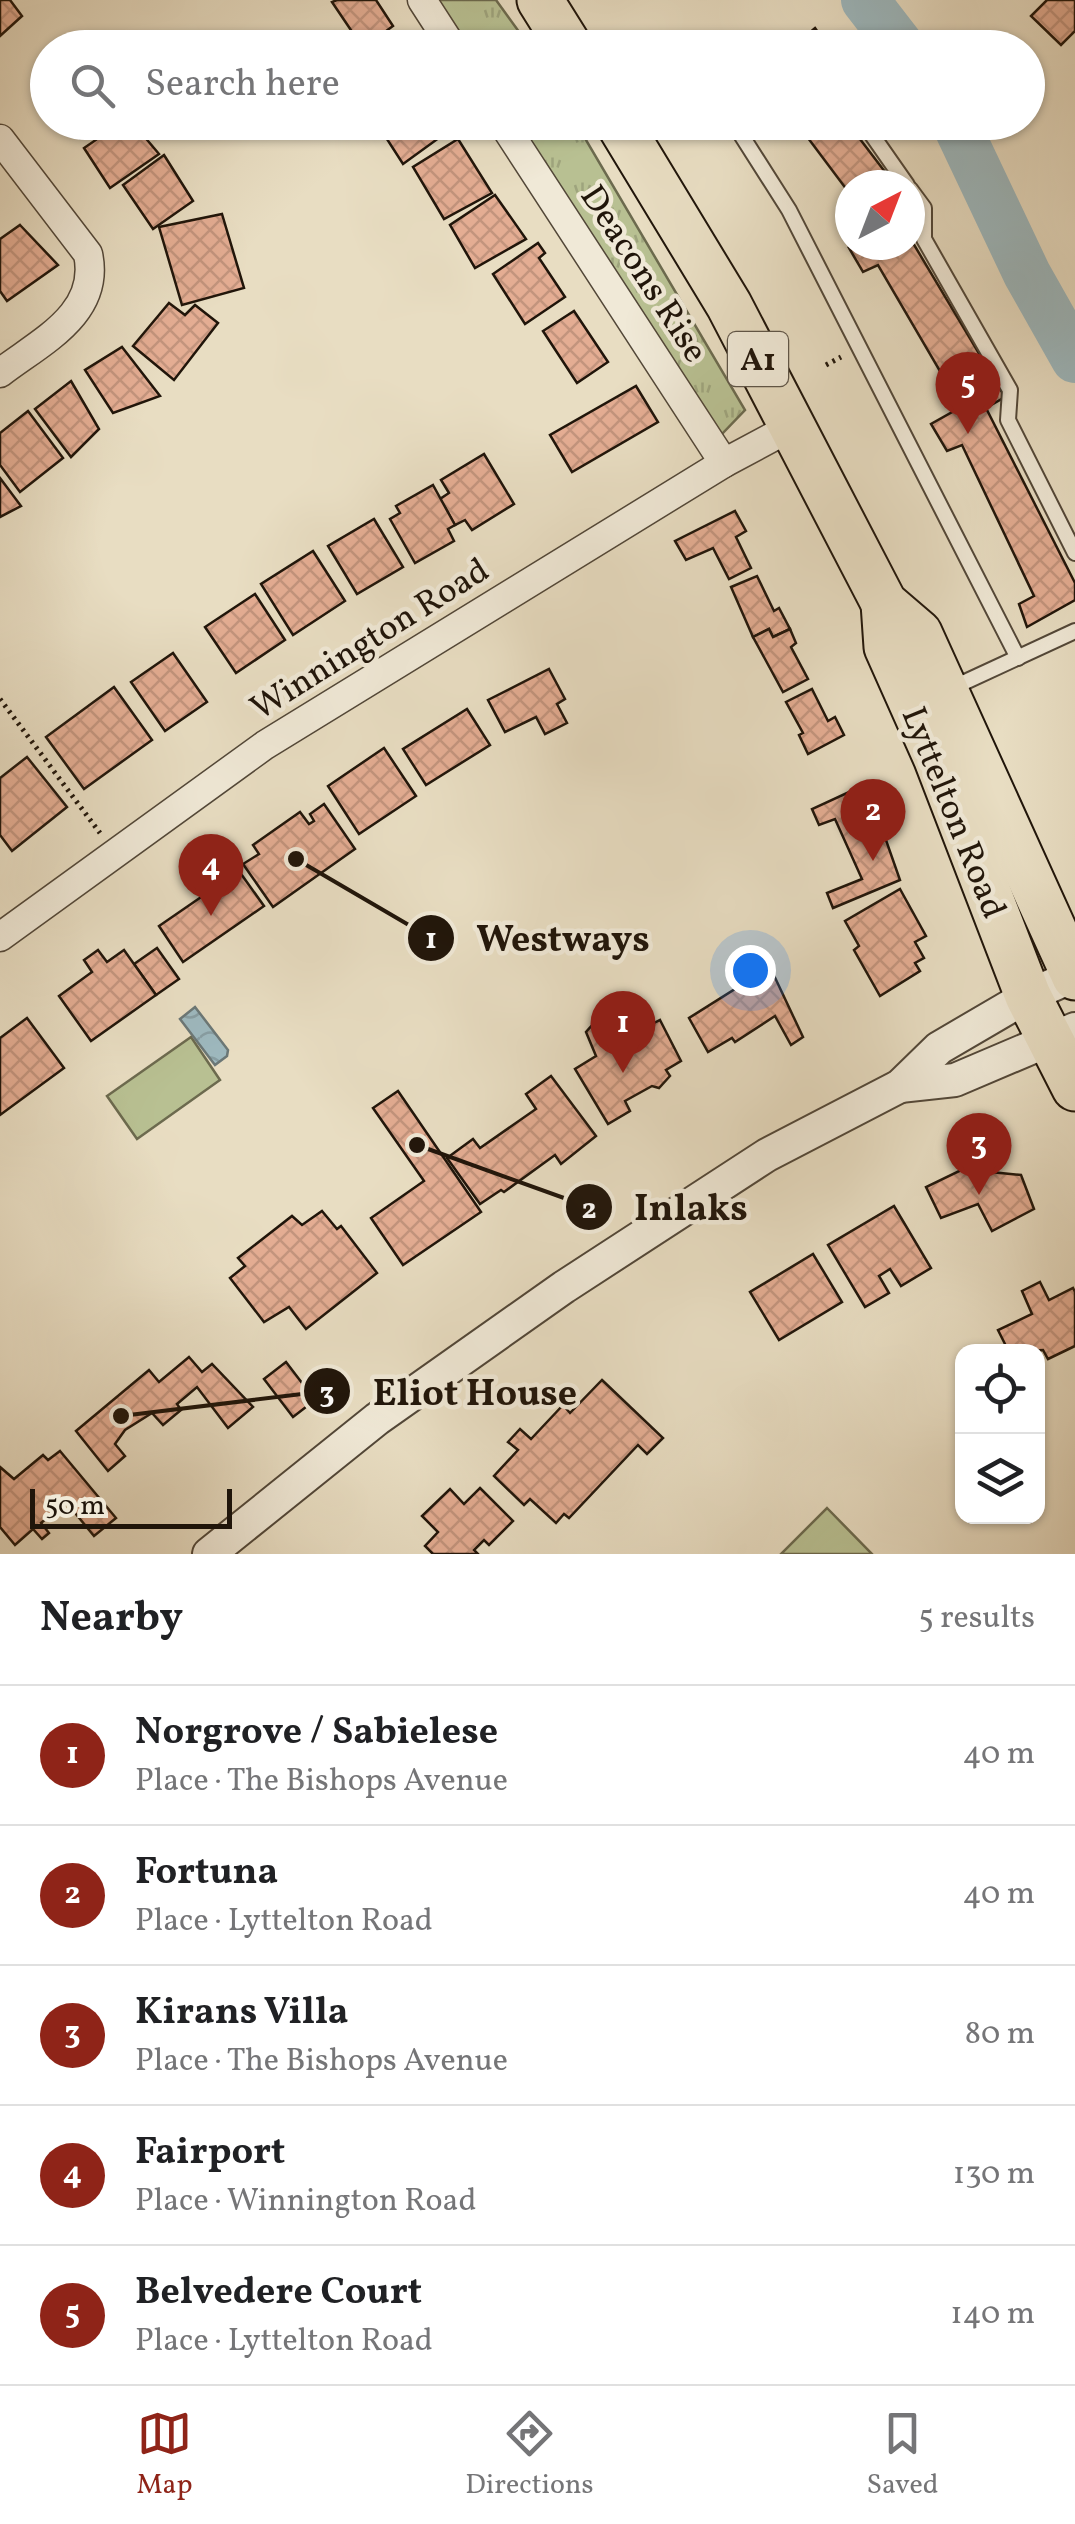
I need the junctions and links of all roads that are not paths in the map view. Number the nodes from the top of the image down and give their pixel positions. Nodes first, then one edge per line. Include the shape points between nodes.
1 (422, 0) edge
2 (540, 0) edge
3 (441, 30) edge
4 (559, 30) edge
5 (0, 139) edge
6 (514, 140) edge
7 (629, 140) edge
8 (744, 140) edge
9 (876, 140) edge
10 (897, 170) edge
11 (925, 241) edge
12 (0, 373) edge
13 (793, 426) junction
14 (724, 464) junction
15 (1075, 553) edge
16 (884, 604) junction
17 (1075, 631) edge
18 (1018, 658) junction
19 (947, 691) junction
20 (0, 937) edge
21 (1075, 976) edge
22 (1049, 1021) edge
23 (900, 1086) junction
24 (1075, 1088) edge
25 (209, 1554) edge

1 - 3 street
2 - 4 highway
5 - 12 street via 91,266 75,316
6 - 14 street, Deacons Rise
7 - 13 highway, Lyttelton Road / A1
8 - 18 lane via 789,210
9 - 10 lane
11 - 15 lane via 1010,390 1008,420
13 - 14 street, Winnington Road
13 - 16 highway, Lyttelton Road / A1
14 - 20 street, Winnington Road via 265,746
16 - 19 highway, Lyttelton Road / A1 via 918,633
16 - 22 highway, Lyttelton Road / A1 via 887,647
17 - 18 lane
18 - 19 lane
19 - 21 highway, Lyttelton Road / A1
21 - 22 street
22 - 23 street via 954,1080
22 - 23 street via 939,1048
22 - 24 highway, A1
23 - 25 street via 767,1155 564,1287 377,1419

